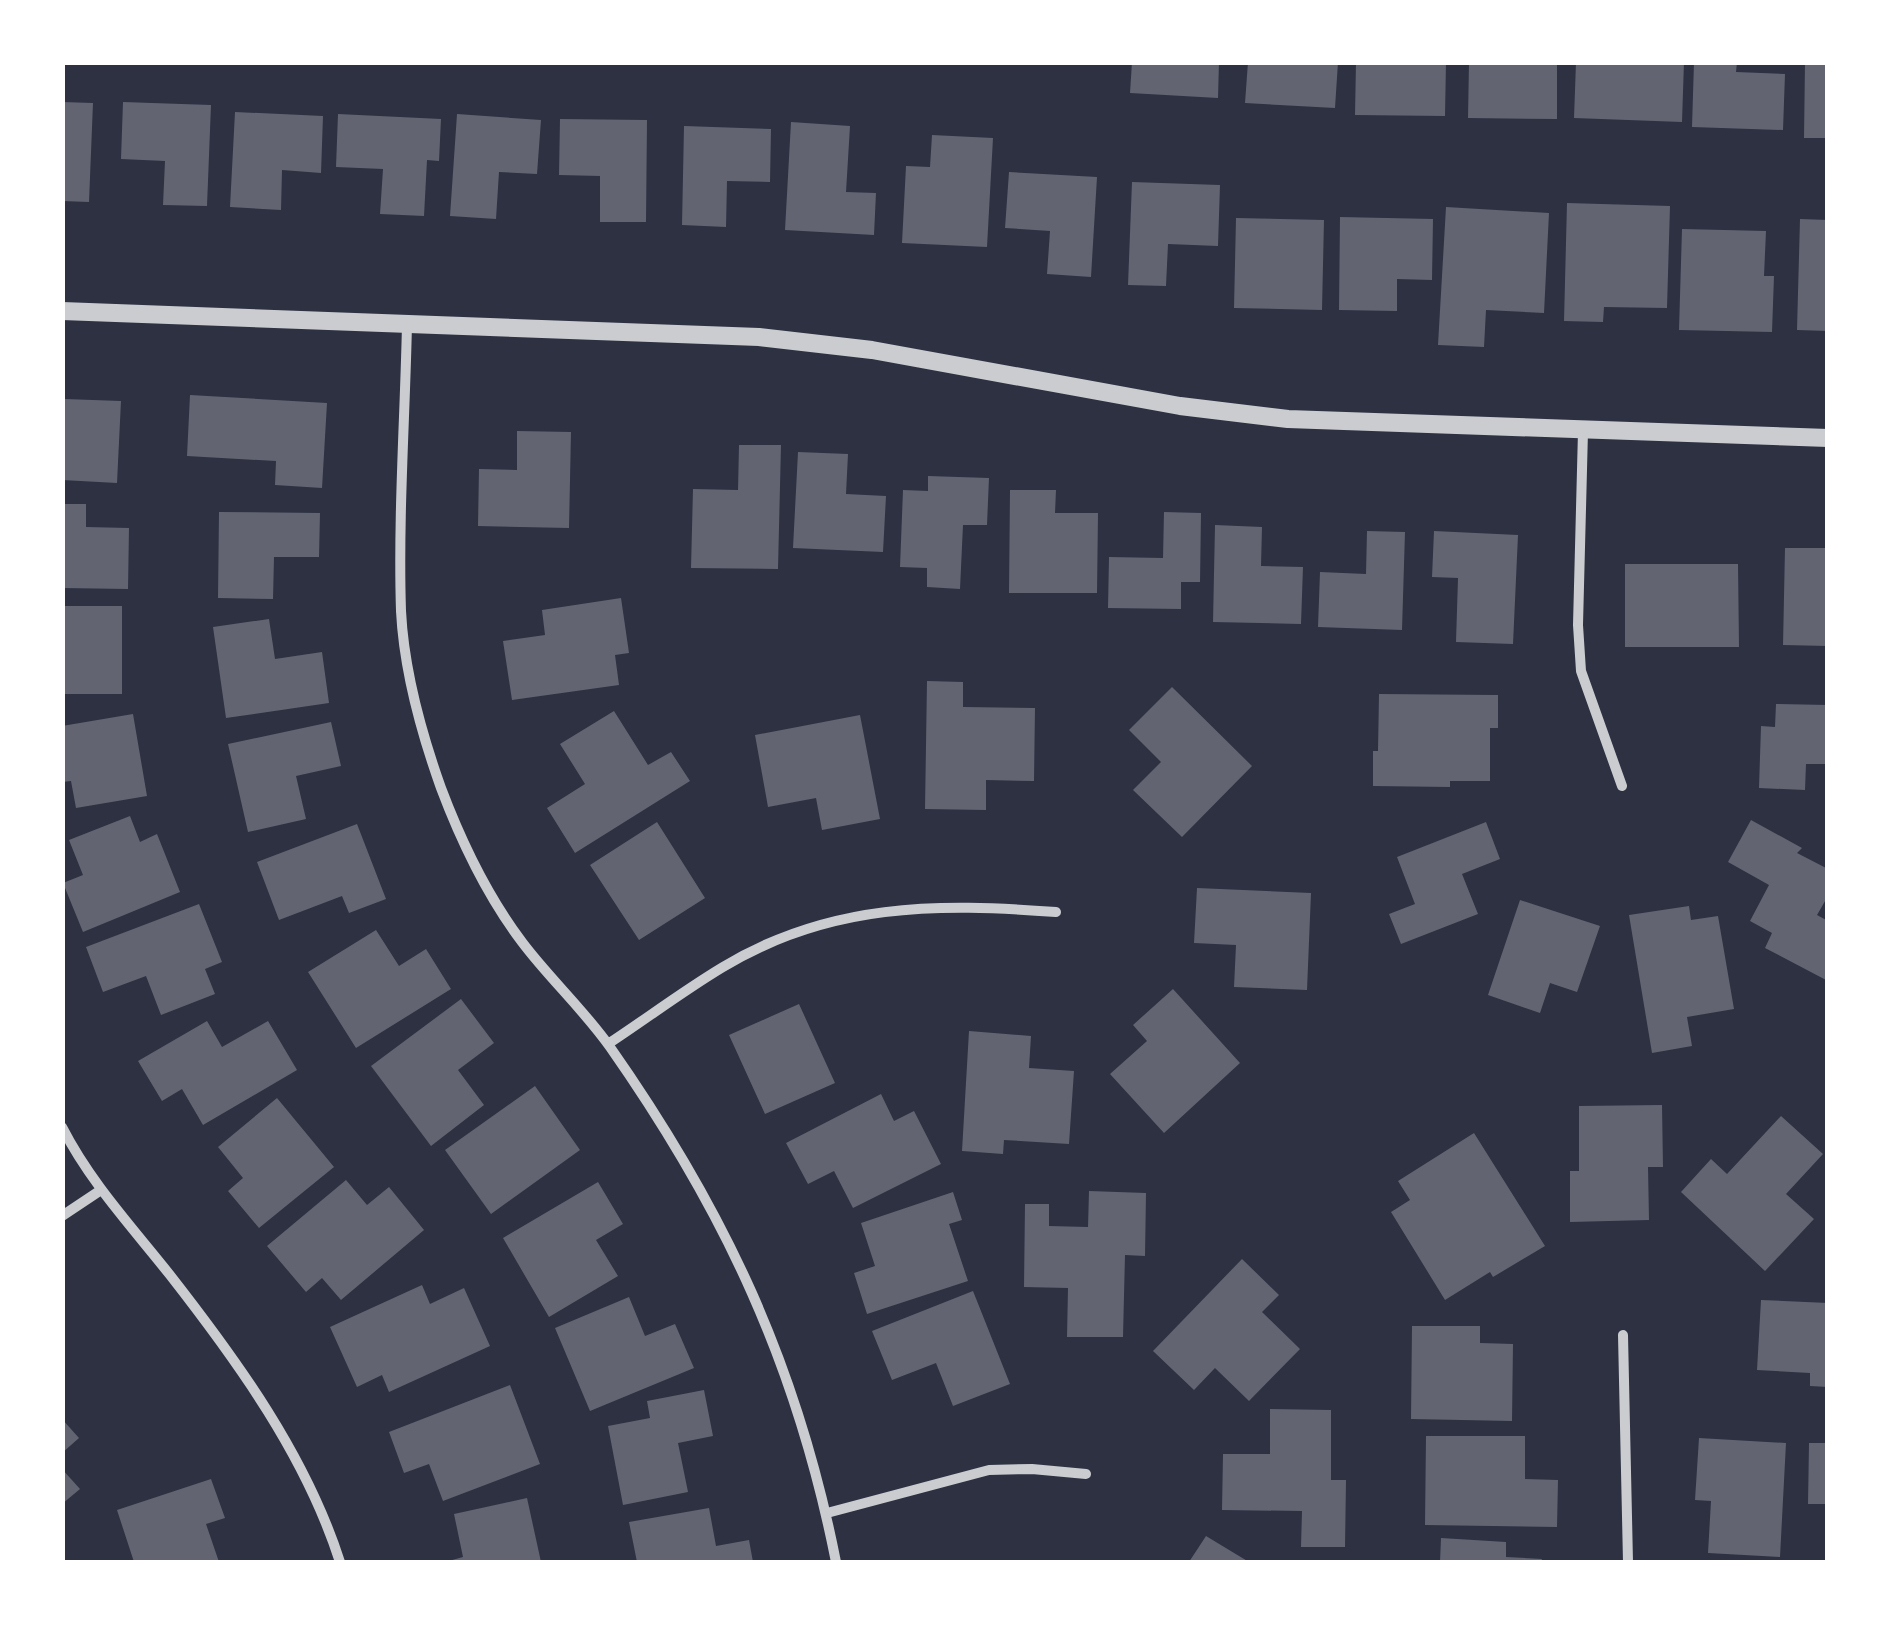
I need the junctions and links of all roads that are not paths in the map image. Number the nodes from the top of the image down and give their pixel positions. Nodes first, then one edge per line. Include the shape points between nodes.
1 (62, 310) edge
2 (407, 322) junction
3 (1584, 430) junction
4 (1828, 438) edge
5 (1622, 786) dead end
6 (1056, 912) dead end
7 (608, 1044) junction
8 (62, 1127) edge
9 (101, 1190) junction
10 (62, 1216) edge
11 (1622, 1335) dead end
12 (1086, 1474) dead end
13 (826, 1513) junction
14 (340, 1562) edge
15 (836, 1562) edge
16 (1628, 1562) edge

1 - 2 street
2 - 3 street via 759,337 872,350 1239,414
2 - 7 street via 401,611 424,735 484,882 521,941
3 - 4 street
3 - 5 street via 1581,671
6 - 7 street via 949,906 823,924 724,967
7 - 13 street via 700,1186 745,1274 776,1343
8 - 9 street
9 - 10 street
9 - 14 street via 246,1378 310,1489
11 - 16 street
12 - 13 street via 990,1470
13 - 15 street

